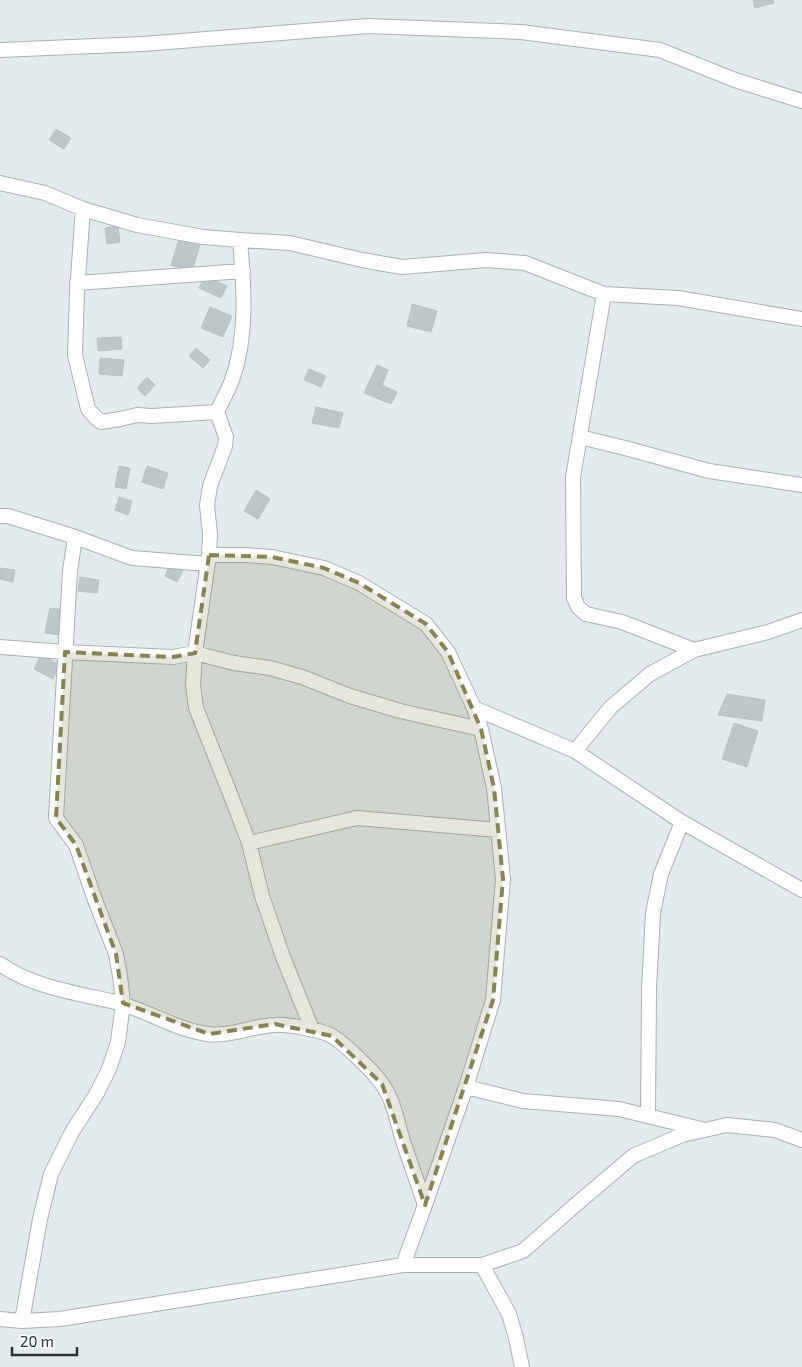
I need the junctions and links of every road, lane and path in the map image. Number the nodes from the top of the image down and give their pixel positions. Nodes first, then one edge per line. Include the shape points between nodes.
1 (0, 50) edge
2 (802, 101) edge
3 (0, 184) edge
4 (82, 209) junction
5 (240, 240) junction
6 (243, 271) junction
7 (78, 283) junction
8 (604, 294) junction
9 (802, 319) edge
10 (217, 412) junction
11 (580, 438) junction
12 (802, 484) edge
13 (0, 516) edge
14 (75, 537) junction
15 (208, 560) junction
16 (802, 620) edge
17 (0, 647) edge
18 (694, 650) junction
19 (65, 652) junction
20 (195, 653) junction
21 (474, 708) junction
22 (481, 729) junction
23 (576, 751) junction
24 (682, 822) junction
25 (498, 830) junction
26 (249, 843) junction
27 (802, 890) edge
28 (0, 964) edge
29 (123, 1003) junction
30 (312, 1029) junction
31 (466, 1087) junction
32 (648, 1116) junction
33 (705, 1130) junction
34 (802, 1140) edge
35 (425, 1205) junction
36 (403, 1265) junction
37 (482, 1265) junction
38 (0, 1319) edge
39 (22, 1321) junction
40 (522, 1367) edge

1 - 2 street via 143,44 368,26 521,32 660,50 734,80
3 - 4 street via 45,193
4 - 5 street via 136,225
4 - 7 street
5 - 6 street
5 - 8 street via 290,243 402,268 486,260 524,263
6 - 7 street
6 - 10 street via 245,313 240,349 232,380
7 - 10 street via 76,355 86,404 96,418 108,422 137,414
8 - 9 street via 678,298
8 - 11 street
10 - 15 street via 226,436 207,505
11 - 12 street via 709,471
11 - 18 street via 573,477 574,598 578,607 586,614 622,622
13 - 14 street
14 - 15 street via 132,558
14 - 19 street
15 - 20 street
15 - 21 street via 245,554 272,556 324,568 359,582 426,624 448,652
16 - 18 street
17 - 19 street
18 - 23 street via 650,674 611,707
19 - 20 street via 173,657
19 - 29 street via 56,818 76,845 116,954
20 - 22 street via 270,668 400,711
20 - 26 street via 193,685 196,708
21 - 22 street
21 - 23 street
22 - 25 street via 494,788
23 - 24 street
24 - 27 street
24 - 32 street via 661,874 653,913
25 - 26 street via 357,818
25 - 31 street via 503,879 493,1000
26 - 30 street via 262,896
28 - 29 street via 33,981
29 - 30 street via 182,1027 209,1034 275,1024
29 - 39 street via 118,1042 109,1069 51,1174
30 - 35 street via 332,1036 382,1084 392,1102
31 - 32 street via 523,1101 619,1109
31 - 35 street
32 - 33 street
33 - 34 street via 727,1125 775,1130
33 - 37 street via 682,1135 633,1156 524,1251
35 - 36 street
36 - 37 street
36 - 39 street via 60,1319
37 - 40 street via 510,1314
38 - 39 street

